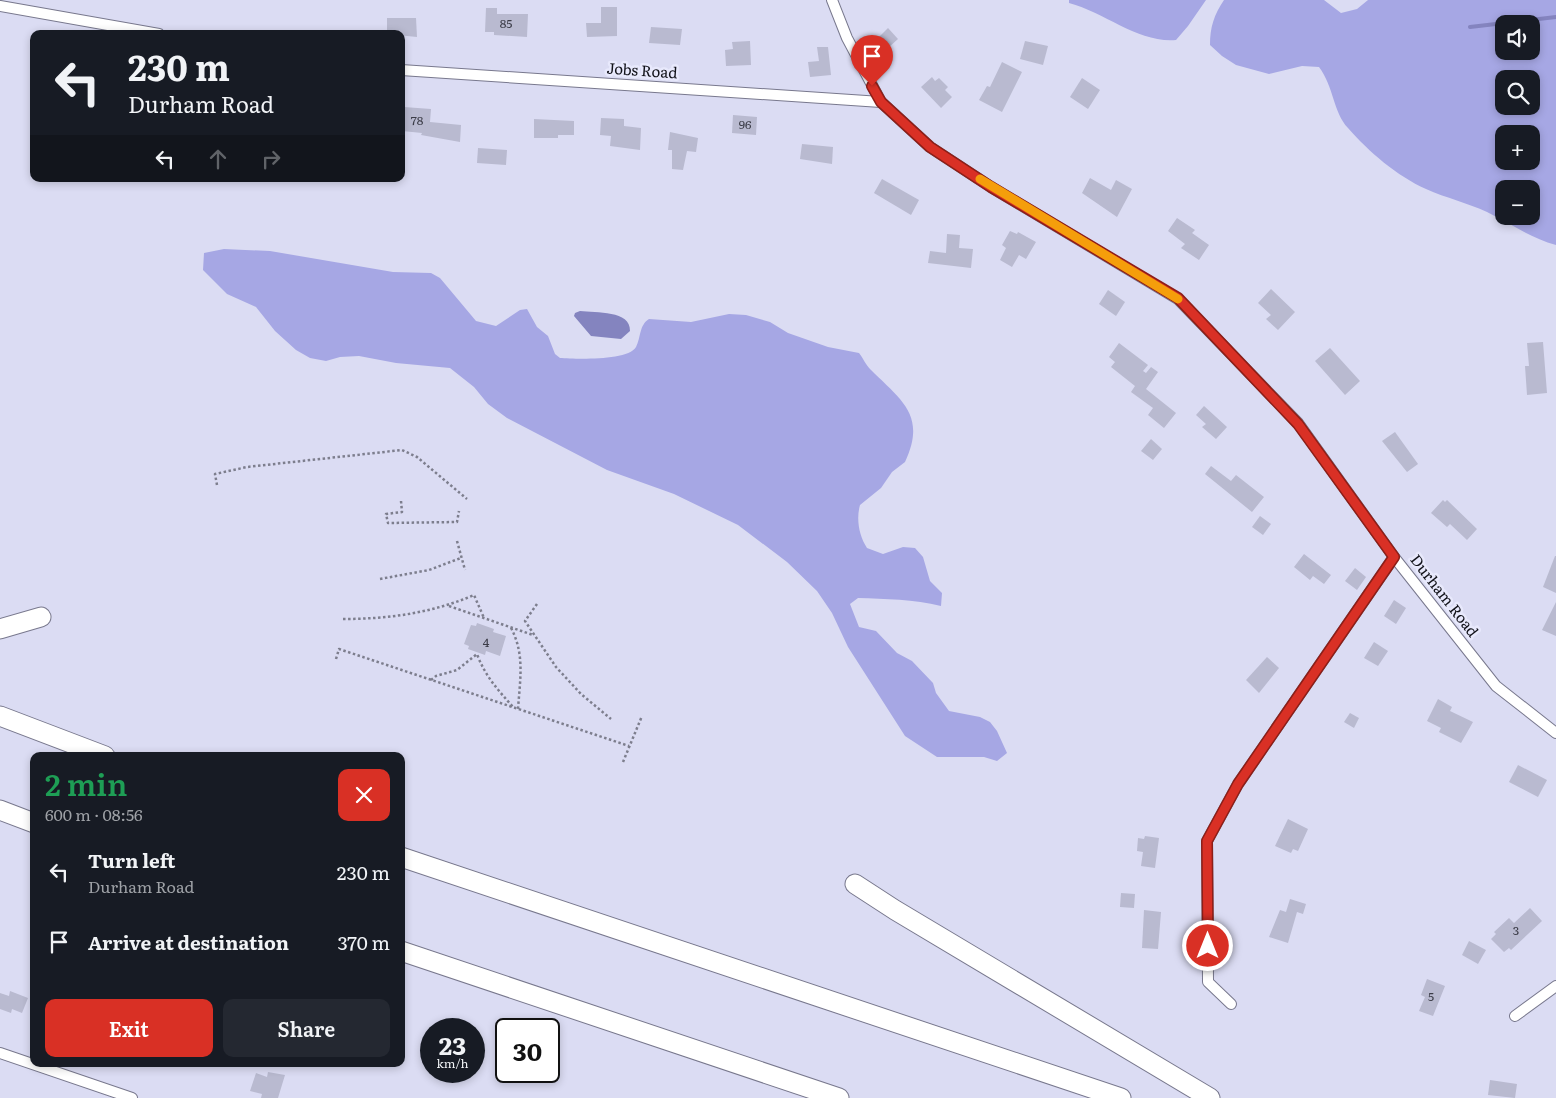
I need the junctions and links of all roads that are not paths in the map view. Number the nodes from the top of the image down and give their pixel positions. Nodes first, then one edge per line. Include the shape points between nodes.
1 (832, 0) edge
2 (0, 6) edge
3 (136, 30) edge
4 (405, 70) edge
5 (881, 102) junction
6 (1394, 557) junction
7 (41, 617) dead end
8 (0, 630) edge
9 (0, 716) edge
10 (1556, 733) edge
11 (94, 752) edge
12 (0, 810) edge
13 (30, 822) edge
14 (405, 858) edge
15 (855, 884) dead end
16 (405, 952) edge
17 (1556, 986) edge
18 (1231, 1004) dead end
19 (1515, 1016) dead end
20 (0, 1053) edge
21 (30, 1063) edge
22 (41, 1067) edge
23 (132, 1098) edge
24 (839, 1098) edge
25 (1120, 1098) edge
26 (1210, 1098) edge

1 - 5 street, Durham Road via 847,38
2 - 3 street
4 - 5 street, Jobs Road
5 - 6 street, Durham Road via 930,147 1178,298 1298,424
6 - 10 street, Durham Road via 1496,686
6 - 18 street via 1238,784 1207,841 1208,982
7 - 8 highway
9 - 11 highway
12 - 13 highway
14 - 25 highway
15 - 26 highway
16 - 24 highway
17 - 19 street
20 - 21 street
22 - 23 street

